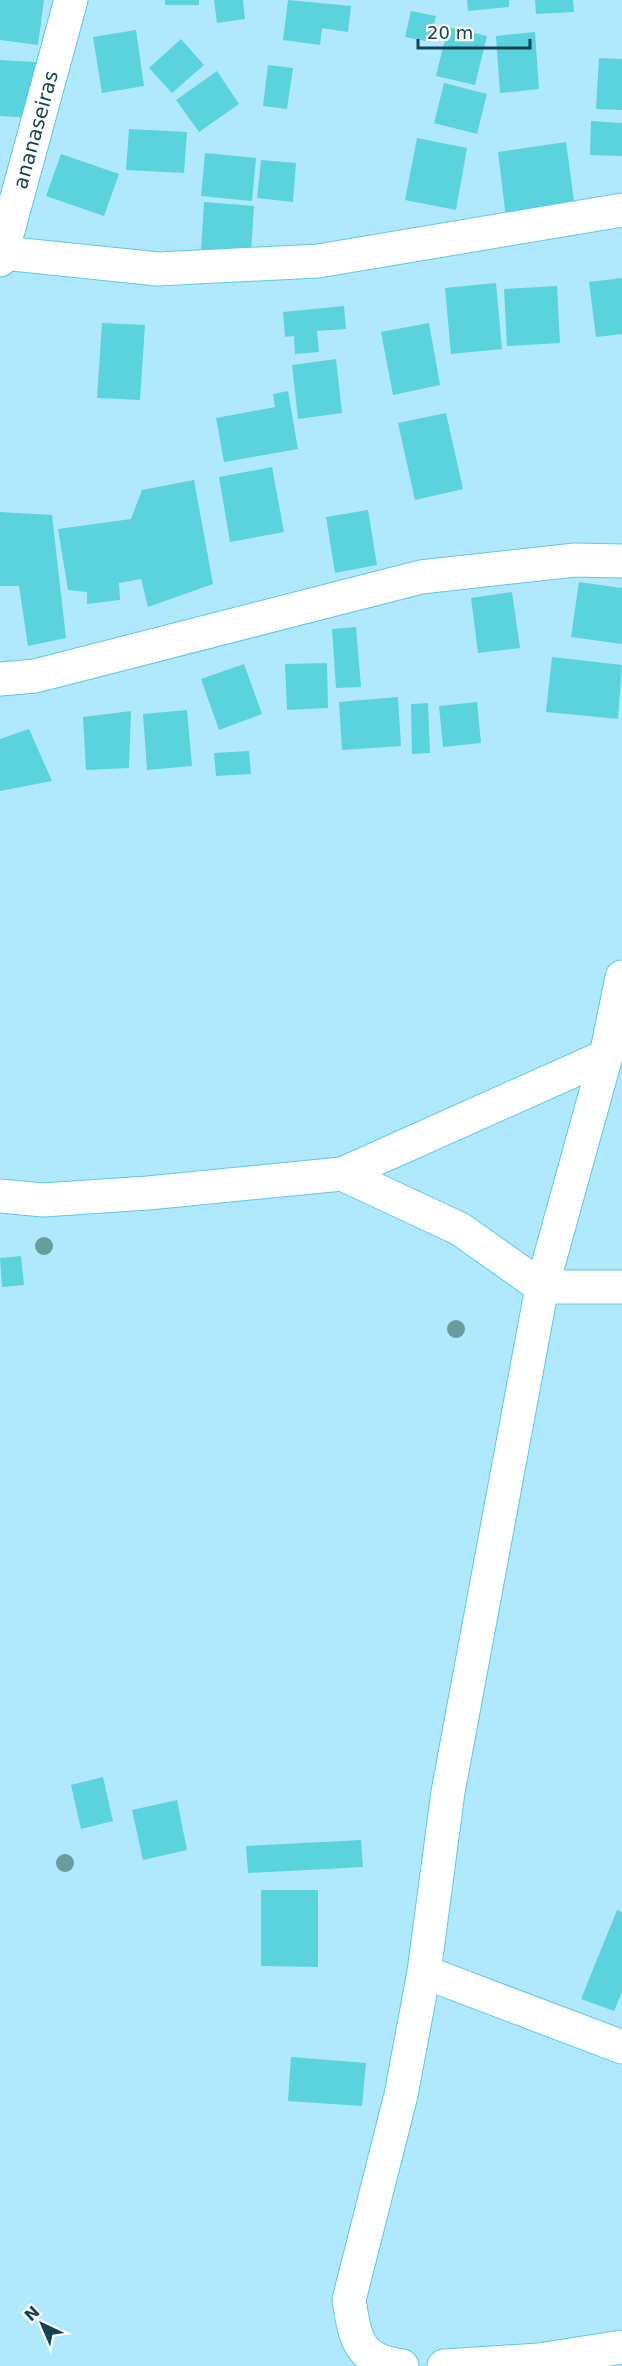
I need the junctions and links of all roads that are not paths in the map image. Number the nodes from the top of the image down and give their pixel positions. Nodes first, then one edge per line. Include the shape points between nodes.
1 (71, 0) edge
2 (622, 210) edge
3 (2, 256) edge
4 (622, 561) edge
5 (0, 679) edge
6 (622, 977) edge
7 (606, 1056) junction
8 (342, 1174) junction
9 (0, 1196) edge
10 (542, 1287) junction
11 (622, 1287) edge
12 (424, 1972) junction
13 (622, 2047) edge
14 (622, 2348) edge
15 (402, 2366) edge
16 (444, 2366) edge

1 - 3 street, ananaseiras
2 - 3 street via 318,261 158,269
4 - 5 street via 575,560 421,577 35,676
6 - 7 street
7 - 8 street
7 - 10 street
8 - 9 street via 43,1200
8 - 10 street via 460,1229
10 - 11 street
10 - 12 street via 448,1792
12 - 13 street
12 - 15 street via 401,2095 349,2300 354,2335 372,2358
14 - 16 street via 539,2360

